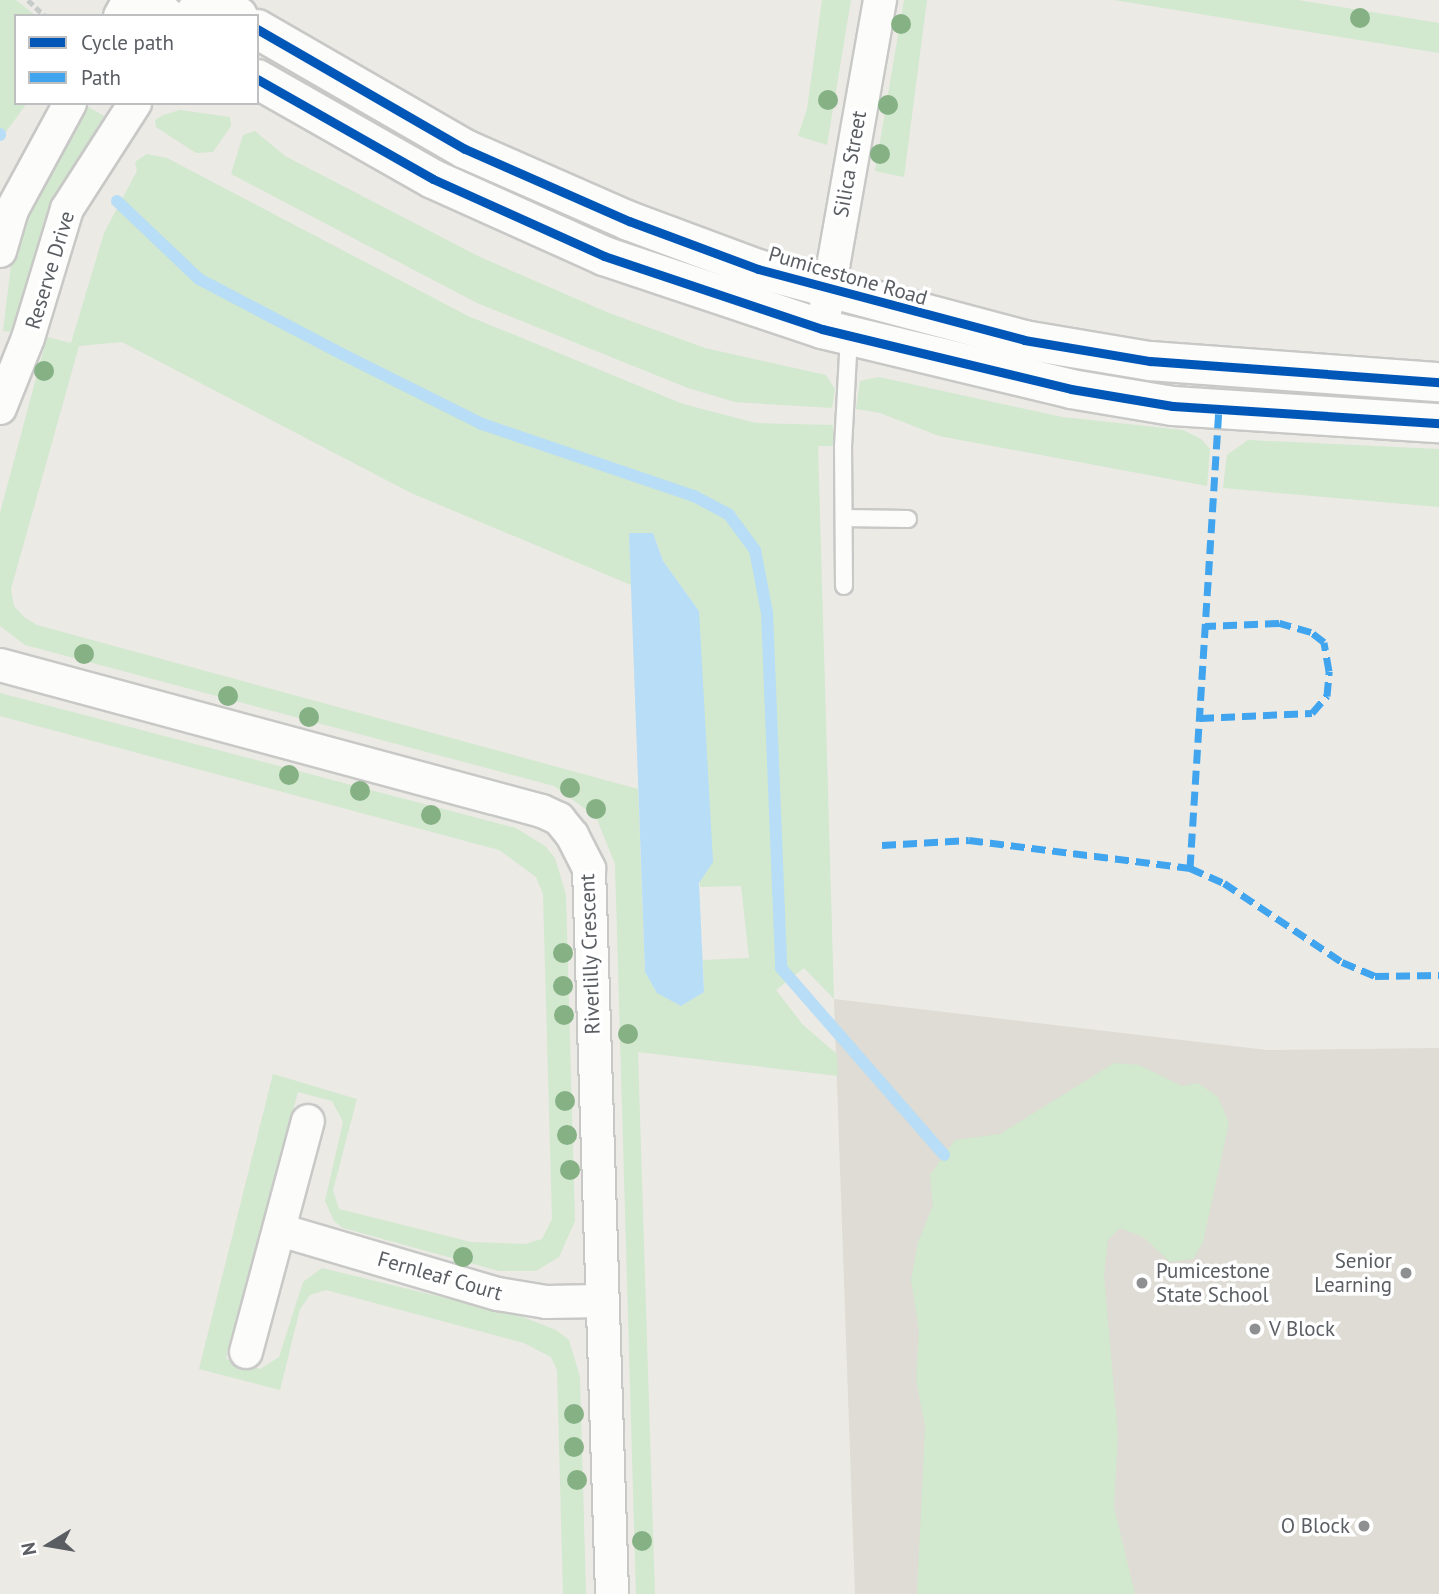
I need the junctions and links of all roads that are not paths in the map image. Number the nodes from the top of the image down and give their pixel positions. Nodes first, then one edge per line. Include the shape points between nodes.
1 (144, 0) edge
2 (214, 0) edge
3 (880, 0) edge
4 (162, 14) edge
5 (234, 14) edge
6 (259, 30) edge
7 (259, 80) edge
8 (69, 105) edge
9 (134, 105) edge
10 (0, 251) edge
11 (829, 290) junction
12 (835, 333) junction
13 (1439, 382) edge
14 (0, 408) edge
15 (1439, 423) edge
16 (844, 518) junction
17 (908, 519) dead end
18 (845, 586) dead end
19 (0, 665) edge
20 (308, 1121) dead end
21 (281, 1230) junction
22 (602, 1301) junction
23 (246, 1352) dead end
24 (612, 1594) edge

1 - 4 main road
2 - 5 main road
3 - 11 street, Silica Street
6 - 11 main road, Pumicestone Road via 465,149 629,221 758,270
7 - 12 main road via 433,178 604,256
8 - 10 street via 12,210
9 - 14 street, Reserve Drive via 67,209 28,338
11 - 12 street, Silica Street
11 - 13 main road, Pumicestone Road via 1024,340 1150,361
12 - 15 main road via 1072,389 1173,406
12 - 16 lane
16 - 17 lane
16 - 18 lane
19 - 22 street, Riverlilly Crescent via 496,798 559,819 583,851 589,869
20 - 21 street
21 - 22 street, Fernleaf Court via 498,1294 546,1301
21 - 23 street
22 - 24 street, Riverlilly Crescent

